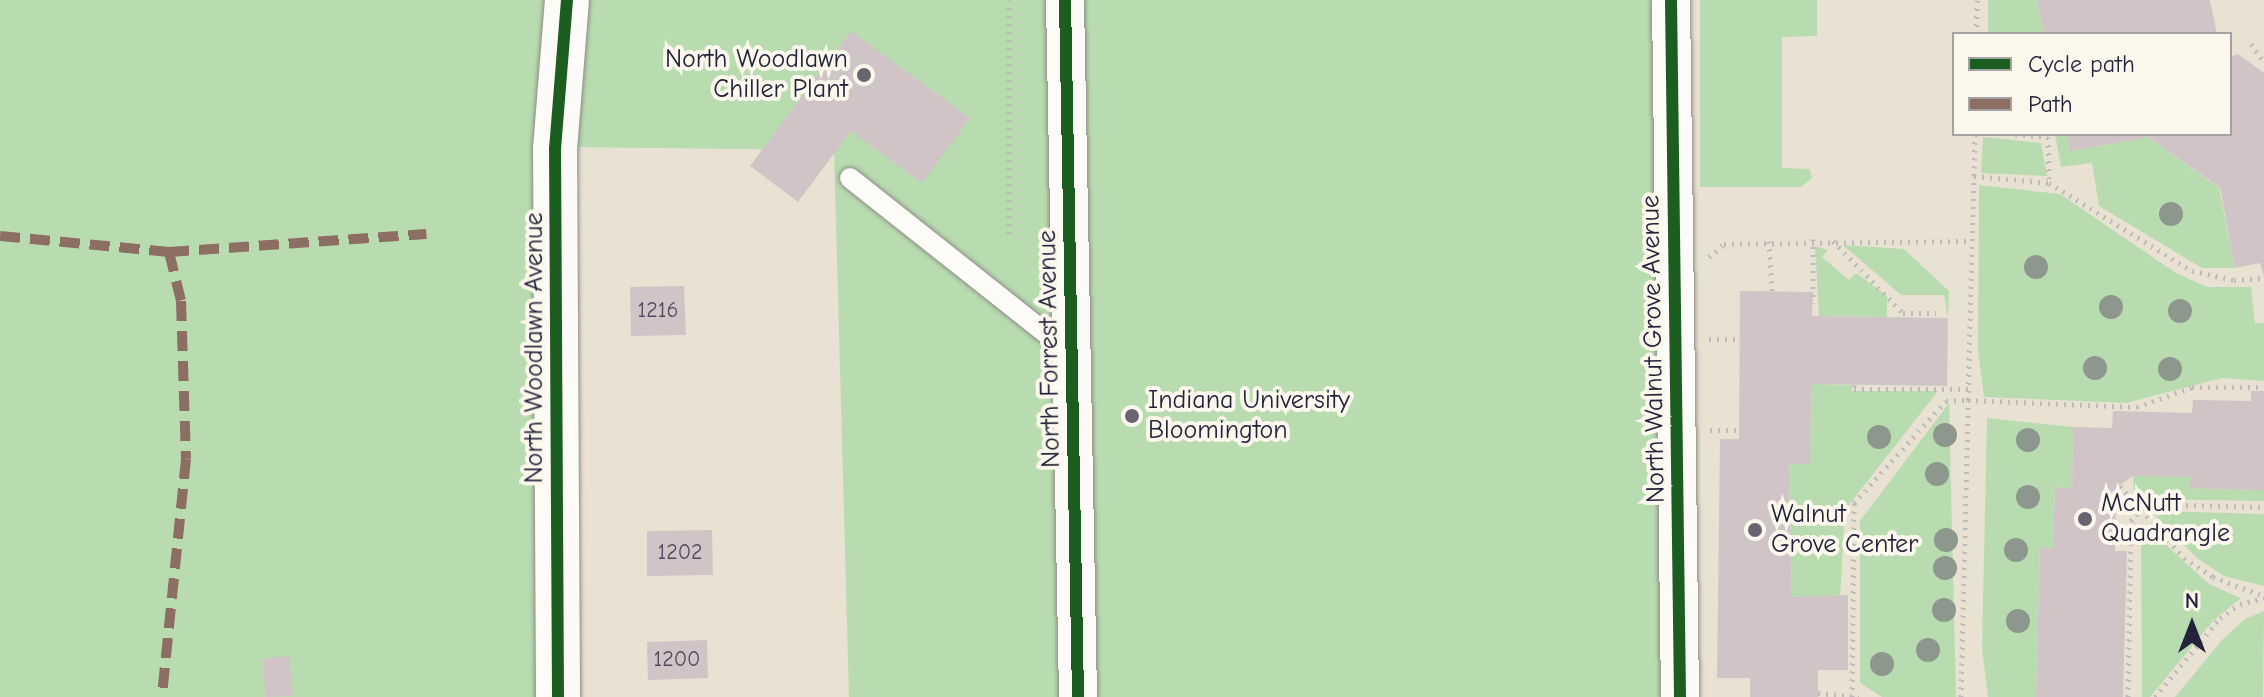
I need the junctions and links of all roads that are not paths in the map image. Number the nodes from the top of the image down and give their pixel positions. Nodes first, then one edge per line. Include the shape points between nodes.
1 (567, 0) edge
2 (1065, 0) edge
3 (1671, 0) edge
4 (850, 178) dead end
5 (1072, 354) junction
6 (558, 697) edge
7 (1078, 697) edge
8 (1680, 697) edge

1 - 6 street, North Woodlawn Avenue via 555,149
2 - 5 street, North Forrest Avenue
3 - 8 street, North Walnut Grove Avenue
4 - 5 lane
5 - 7 street, North Forrest Avenue

